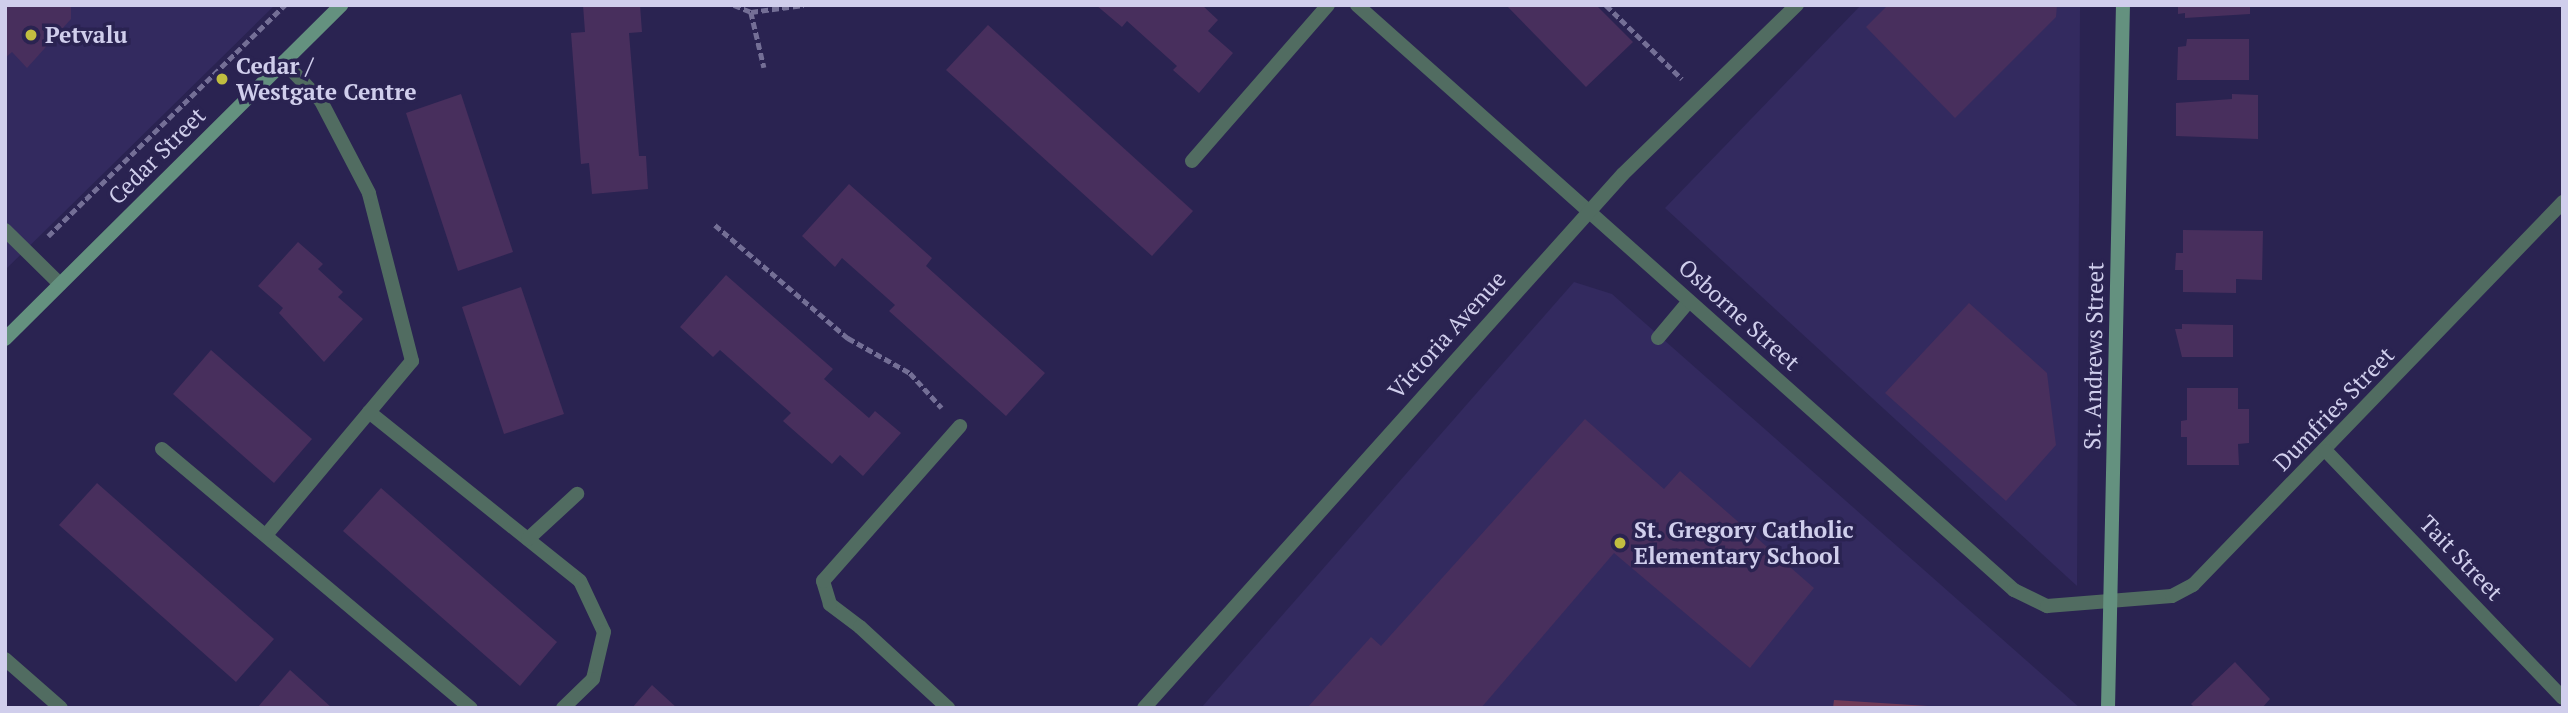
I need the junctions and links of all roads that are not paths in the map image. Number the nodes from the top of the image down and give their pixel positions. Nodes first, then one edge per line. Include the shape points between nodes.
1 (341, 5) edge
2 (1328, 5) edge
3 (1357, 5) edge
4 (1797, 5) edge
5 (2123, 5) edge
6 (284, 62) junction
7 (1192, 161) dead end
8 (2563, 202) edge
9 (1588, 211) junction
10 (5, 230) edge
11 (60, 284) junction
12 (1689, 300) junction
13 (1658, 338) dead end
14 (5, 340) edge
15 (369, 412) junction
16 (960, 426) road end
17 (162, 449) dead end
18 (2326, 451) junction
19 (577, 494) dead end
20 (266, 535) junction
21 (528, 539) junction
22 (2112, 603) junction
23 (5, 659) edge
24 (2563, 698) edge
25 (61, 708) edge
26 (471, 708) edge
27 (563, 708) edge
28 (948, 708) edge
29 (1144, 708) edge
30 (2108, 708) edge

1 - 6 main road, Cedar Street
2 - 7 street
3 - 9 street, Osborne Street
4 - 9 street, Victoria Avenue
5 - 22 main road, St. Andrews Street
6 - 11 main road, Cedar Street
6 - 15 street via 321,101 369,193 412,361
8 - 18 street, Dumfries Street
9 - 12 street, Osborne Street
9 - 29 street, Victoria Avenue
10 - 11 street
11 - 14 main road, Cedar Street
12 - 13 street
12 - 22 street, Osborne Street via 2014,590 2047,606
15 - 20 street
15 - 21 street
16 - 28 street via 823,581 830,604
17 - 20 street
18 - 22 street, Dumfries Street via 2193,585 2172,596
18 - 24 street, Tait Street
19 - 21 street
20 - 26 street
21 - 27 street via 580,581 604,632 593,679
22 - 30 main road, St. Andrews Street
23 - 25 street

